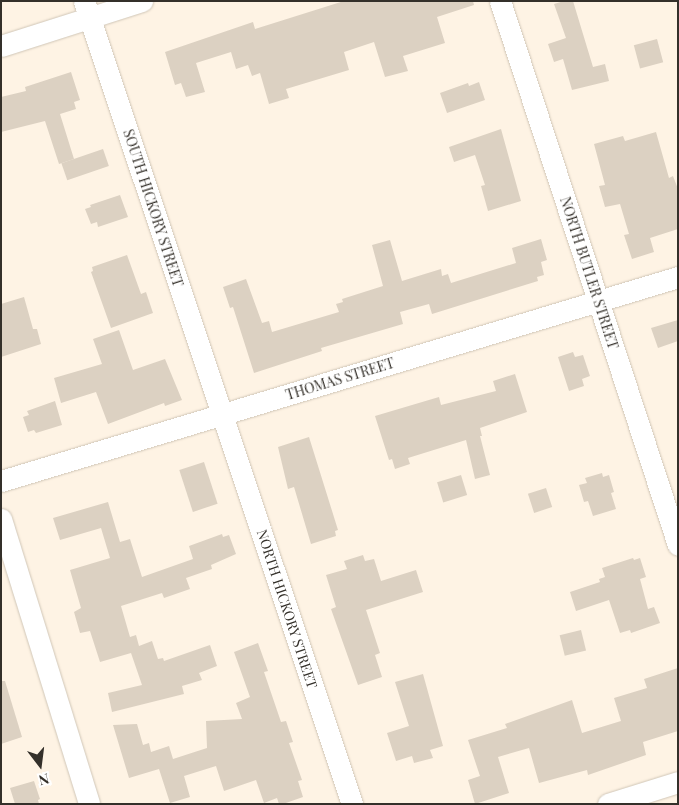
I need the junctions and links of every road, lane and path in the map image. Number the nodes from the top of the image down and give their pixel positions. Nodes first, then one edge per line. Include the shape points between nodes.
1 (142, 1) edge
2 (500, 1) edge
3 (87, 9) edge
4 (1, 46) edge
5 (678, 277) edge
6 (598, 301) junction
7 (222, 415) junction
8 (1, 481) edge
9 (1, 519) edge
10 (678, 545) edge
11 (678, 782) edge
12 (89, 804) edge
13 (352, 804) edge
14 (608, 804) edge

1 - 3 street
2 - 6 street, NORTH BUTLER STREET
3 - 4 street
3 - 7 street, SOUTH HICKORY STREET
5 - 6 street, THOMAS STREET
6 - 7 street, THOMAS STREET
6 - 10 street, NORTH BUTLER STREET
7 - 8 street, THOMAS STREET
7 - 13 street, NORTH HICKORY STREET
9 - 12 street
11 - 14 street

